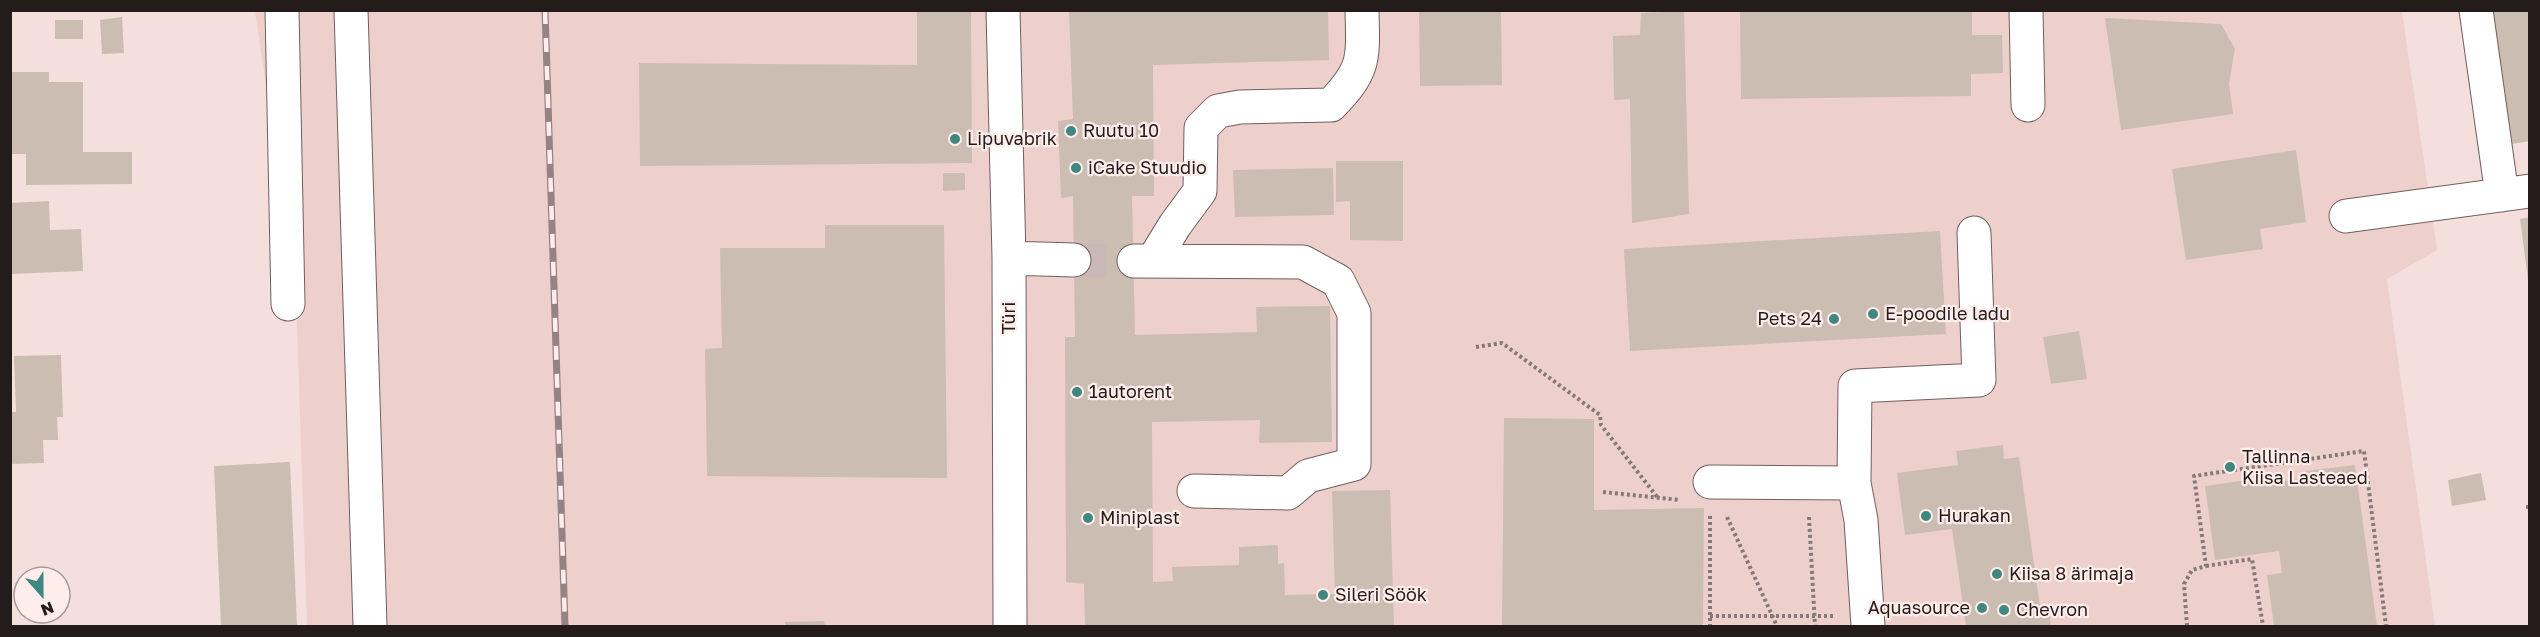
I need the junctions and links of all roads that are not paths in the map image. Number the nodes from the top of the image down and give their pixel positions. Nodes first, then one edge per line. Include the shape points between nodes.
1 (282, 10) edge
2 (351, 10) edge
3 (1003, 10) edge
4 (1362, 10) edge
5 (2026, 10) edge
6 (2476, 10) edge
7 (2028, 105) dead end
8 (2516, 193) edge
9 (2346, 216) dead end
10 (1974, 233) dead end
11 (1009, 258) junction
12 (1074, 260) tunnel mouth
13 (288, 304) dead end
14 (1710, 482) road end
15 (1854, 483) junction
16 (1194, 491) dead end
17 (1868, 621) edge
18 (370, 627) edge
19 (1010, 627) edge

1 - 13 street
2 - 18 street
3 - 11 street, Türi
4 - 16 street via 1363,54 1353,82 1331,105 1240,107 1218,111 1201,128 1200,191 1143,261 1303,262 1338,281 1354,314 1354,464 1308,476 1288,493
5 - 7 street
6 - 8 street
8 - 9 street
10 - 15 street via 1979,380 1855,386
11 - 12 street
11 - 19 street, Türi
14 - 15 street
15 - 17 street via 1861,520

